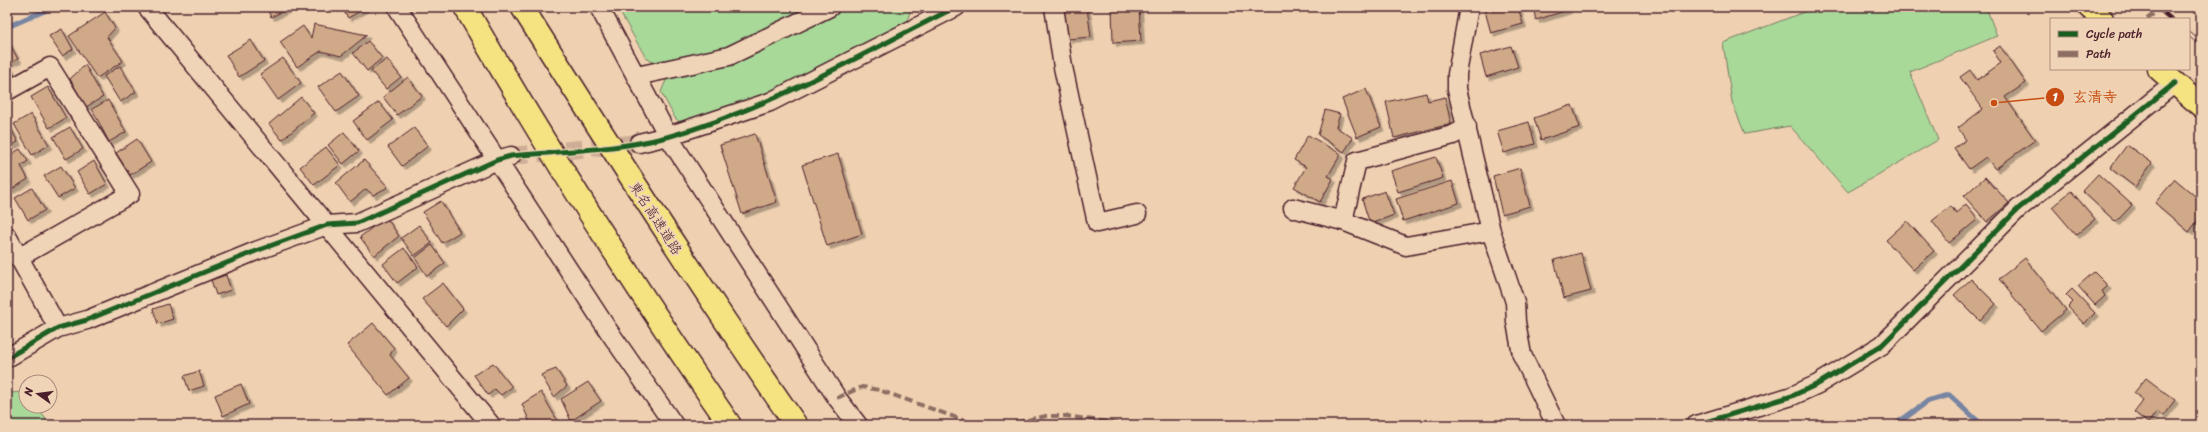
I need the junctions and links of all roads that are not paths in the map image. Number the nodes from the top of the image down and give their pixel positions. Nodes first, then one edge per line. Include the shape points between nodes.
1 (147, 7) edge
2 (397, 7) edge
3 (465, 7) edge
4 (522, 7) edge
5 (599, 7) edge
6 (830, 7) edge
7 (956, 7) edge
8 (1054, 7) edge
9 (1469, 7) edge
10 (2089, 7) edge
11 (924, 14) edge
12 (2101, 18) edge
13 (637, 76) junction
14 (2167, 76) edge
15 (7, 91) edge
16 (2201, 106) edge
17 (1467, 127) junction
18 (668, 136) junction
19 (639, 143) tunnel mouth
20 (504, 158) junction
21 (1294, 208) dead end
22 (1137, 214) dead end
23 (1343, 221) junction
24 (328, 225) junction
25 (1491, 231) junction
26 (7, 236) edge
27 (18, 258) junction
28 (58, 328) junction
29 (7, 358) edge
30 (491, 425) edge
31 (674, 425) edge
32 (730, 425) edge
33 (796, 425) edge
34 (858, 425) edge
35 (1556, 425) edge
36 (1696, 425) edge

1 - 24 street
2 - 20 street
3 - 32 main road via 574,190 666,334
4 - 33 main road, 東名高速道路 via 715,308
5 - 13 street
6 - 13 street via 729,56
7 - 11 street
8 - 22 street via 1097,223
9 - 17 street via 1457,74 1457,89
10 - 12 main road
11 - 18 street via 770,102
13 - 18 street
14 - 16 main road
14 - 36 street via 2018,209 1882,346 1818,384 1792,396
15 - 27 street via 50,67 130,194
17 - 23 street via 1453,135 1357,162
17 - 25 street
18 - 19 street
18 - 34 street via 837,398
20 - 24 street via 357,223
20 - 31 street via 608,330
21 - 23 street
23 - 25 street via 1406,246
24 - 28 street via 256,251 87,320
24 - 30 street
25 - 35 street via 1515,302 1522,355
26 - 27 street
27 - 28 street
28 - 29 street

